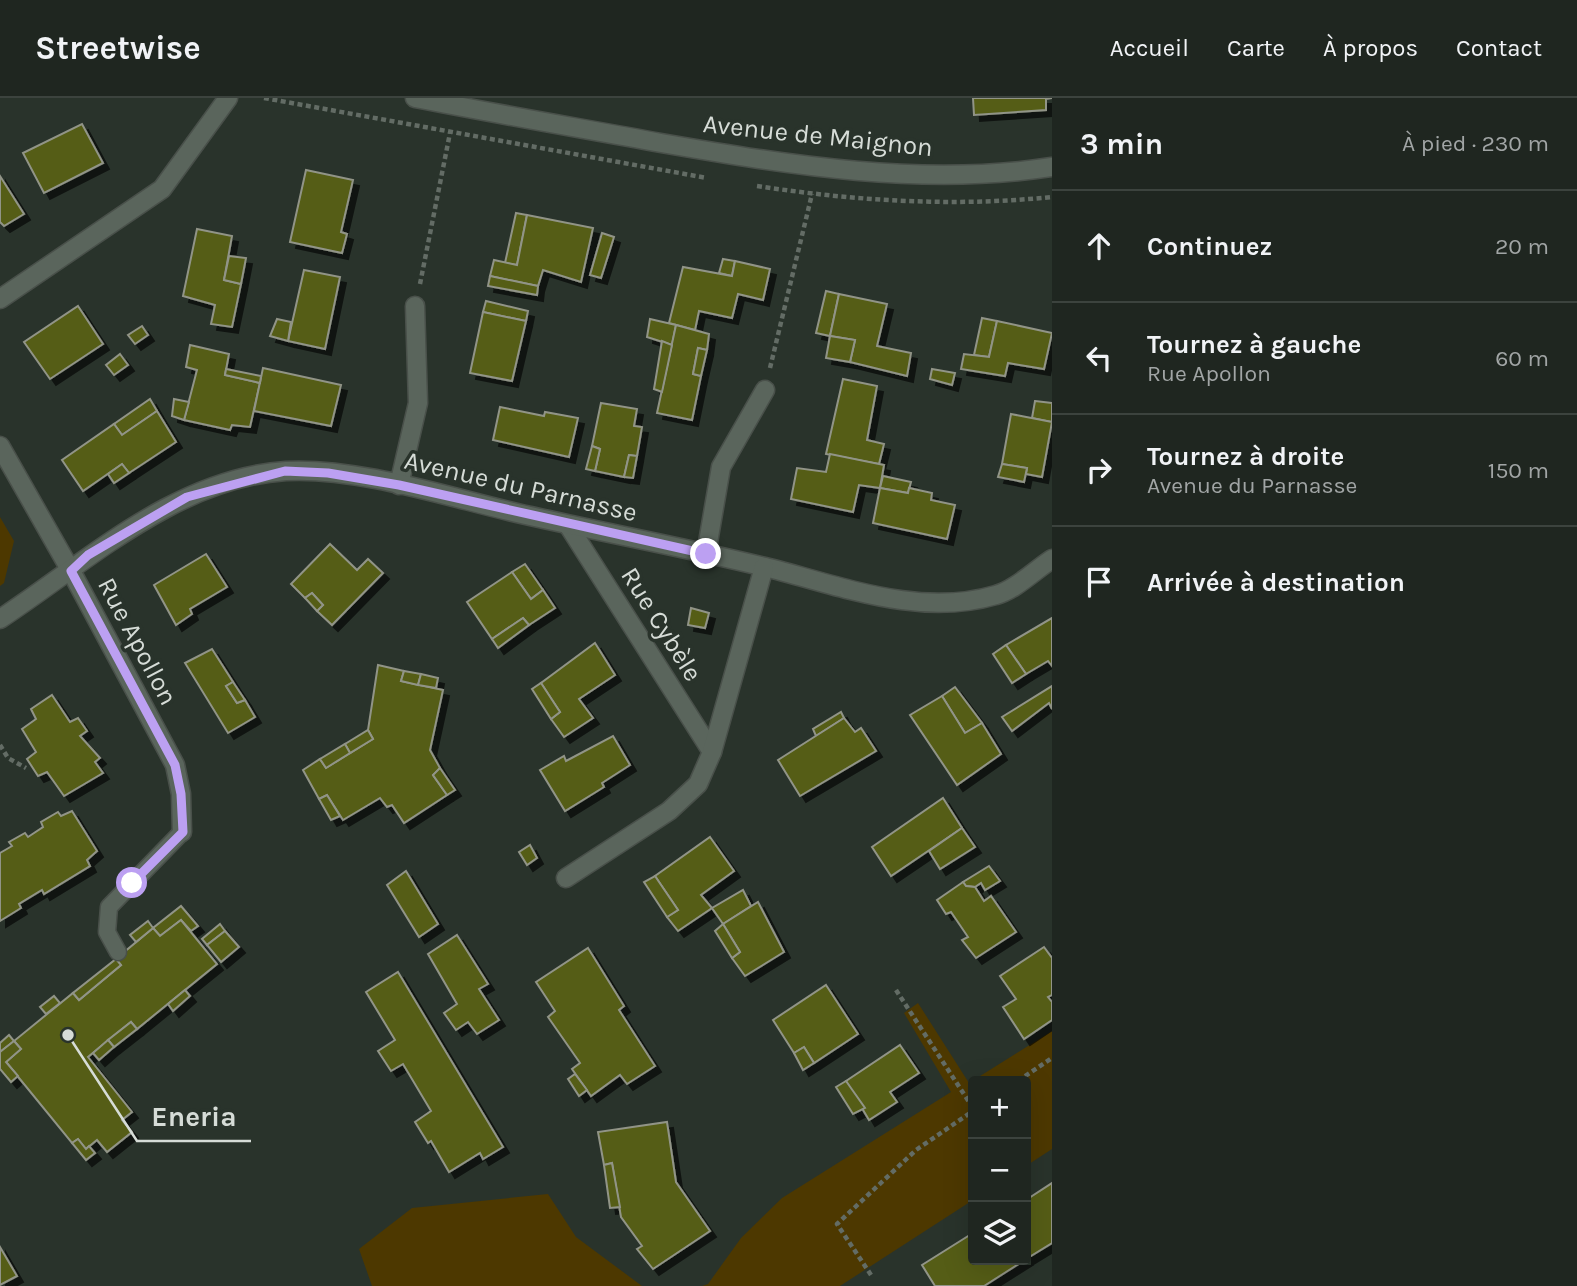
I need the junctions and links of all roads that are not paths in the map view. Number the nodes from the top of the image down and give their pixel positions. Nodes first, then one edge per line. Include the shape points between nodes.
1 (228, 98) edge
2 (415, 98) edge
3 (1052, 167) edge
4 (0, 299) edge
5 (415, 306) road end
6 (765, 390) road end
7 (0, 446) edge
8 (399, 485) junction
9 (568, 525) junction
10 (706, 554) junction
11 (1052, 559) edge
12 (764, 567) junction
13 (71, 571) junction
14 (0, 619) edge
15 (712, 752) junction
16 (183, 832) joint
17 (566, 877) dead end
18 (118, 952) dead end

1 - 4 street via 162,189
2 - 3 street, Avenue de Maignon via 723,154 848,170 1009,174
5 - 8 street via 418,403
6 - 10 street via 721,467
7 - 13 street, Rue Apollon
8 - 9 street, Avenue du Parnasse
8 - 13 street, Avenue du Parnasse via 328,473 296,472 243,480 187,497 88,555
9 - 10 street, Avenue du Parnasse
9 - 15 street, Rue Cybèle
10 - 12 street, Avenue du Parnasse
11 - 12 street, Avenue du Parnasse via 998,595 946,603 883,599
12 - 15 street, Rue Cybèle
13 - 14 street, Avenue du Parnasse
13 - 16 street, Rue Apollon via 175,765
15 - 17 street, Rue Cybèle via 698,784 669,811
16 - 18 lane via 109,908 107,932

